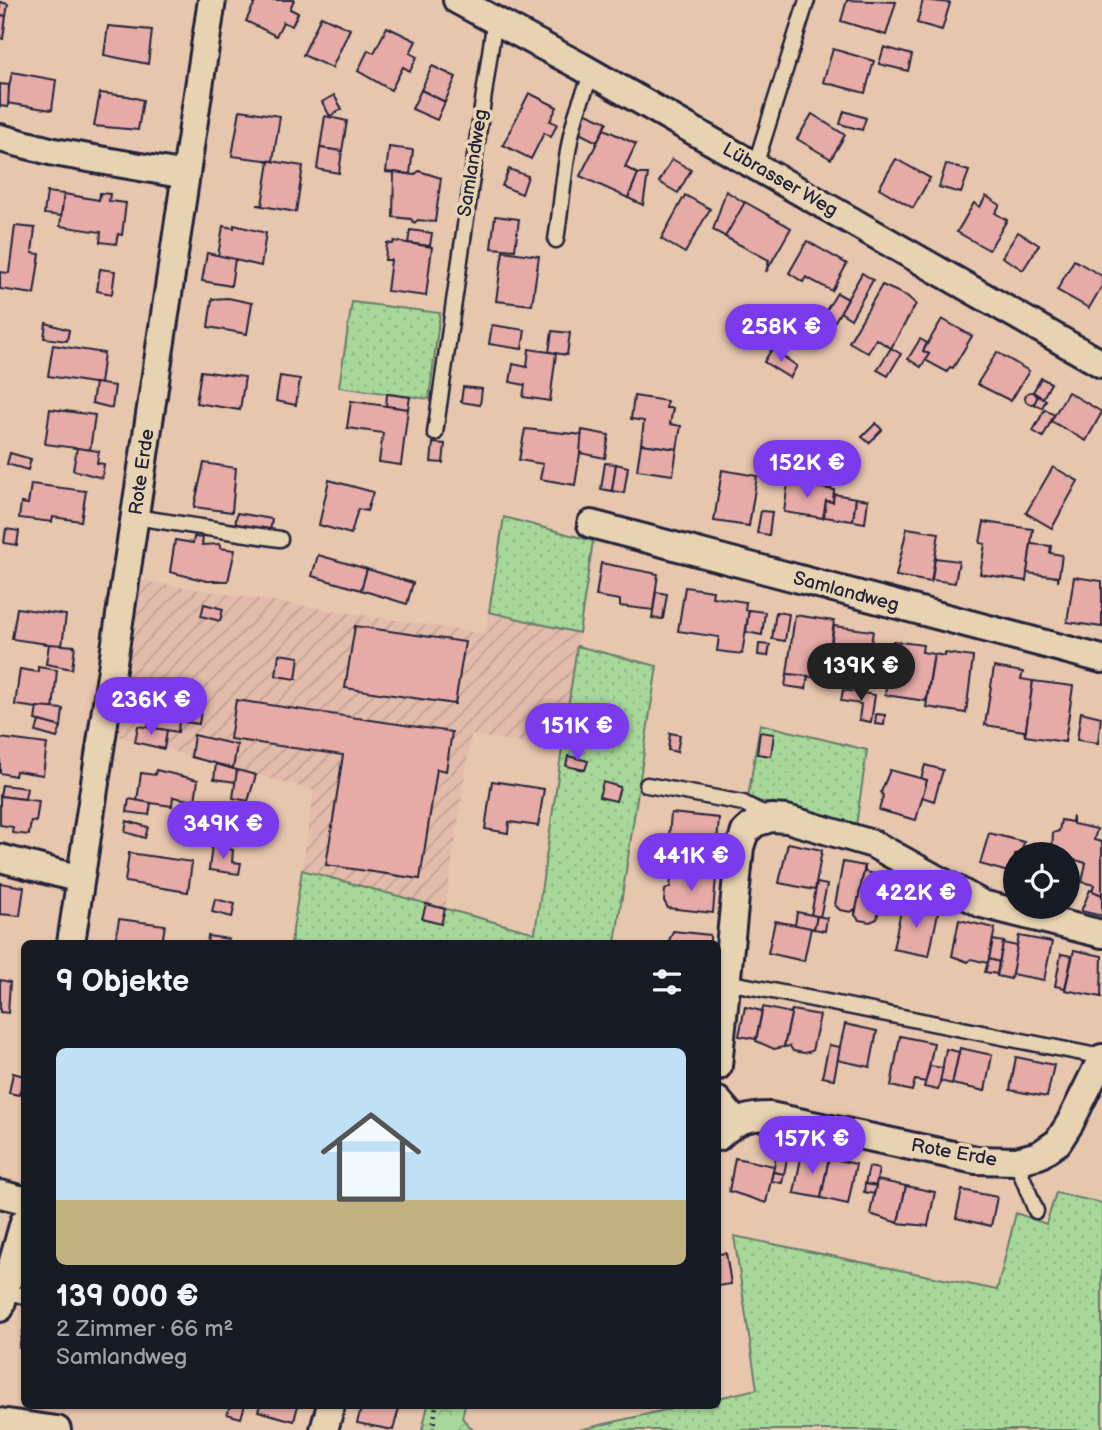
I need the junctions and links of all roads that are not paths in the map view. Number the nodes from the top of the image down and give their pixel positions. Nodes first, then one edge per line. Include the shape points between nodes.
1 (212, 0) edge
2 (457, 0) edge
3 (807, 0) edge
4 (495, 18) junction
5 (593, 74) junction
6 (0, 138) edge
7 (755, 166) junction
8 (186, 175) junction
9 (556, 240) dead end
10 (1102, 364) edge
11 (435, 433) dead end
12 (135, 517) junction
13 (591, 524) dead end
14 (280, 539) dead end
15 (1102, 659) edge
16 (647, 785) dead end
17 (771, 818) junction
18 (0, 858) edge
19 (80, 879) junction
20 (1102, 933) edge
21 (71, 940) edge
22 (727, 982) junction
23 (721, 1038) edge
24 (1102, 1057) edge
25 (721, 1112) edge
26 (726, 1129) edge
27 (1016, 1161) junction
28 (0, 1194) edge
29 (21, 1199) edge
30 (1036, 1211) dead end
31 (21, 1238) edge
32 (10, 1299) edge
33 (330, 1409) edge
34 (0, 1422) edge
35 (57, 1430) edge
36 (324, 1430) edge

1 - 8 street, Rote Erde
2 - 4 street, Lübrasser Weg
3 - 7 lane
4 - 5 street, Lübrasser Weg
4 - 11 lane, Samlandweg
5 - 7 street, Lübrasser Weg
5 - 9 lane via 581,95 567,154
6 - 8 street
7 - 10 street, Lübrasser Weg
8 - 12 street, Rote Erde
12 - 14 lane
12 - 19 street, Rote Erde
13 - 15 street, Samlandweg
16 - 17 lane via 743,803
17 - 20 street via 873,844 982,904
17 - 22 street via 744,832
18 - 19 street
19 - 21 street, Rote Erde
22 - 23 street
22 - 24 lane
24 - 27 street, Rote Erde via 1058,1142 1040,1155
25 - 26 street
26 - 27 street, Rote Erde via 750,1116 770,1116 976,1160
27 - 30 lane
28 - 29 street
31 - 32 street
33 - 36 street
34 - 35 street

